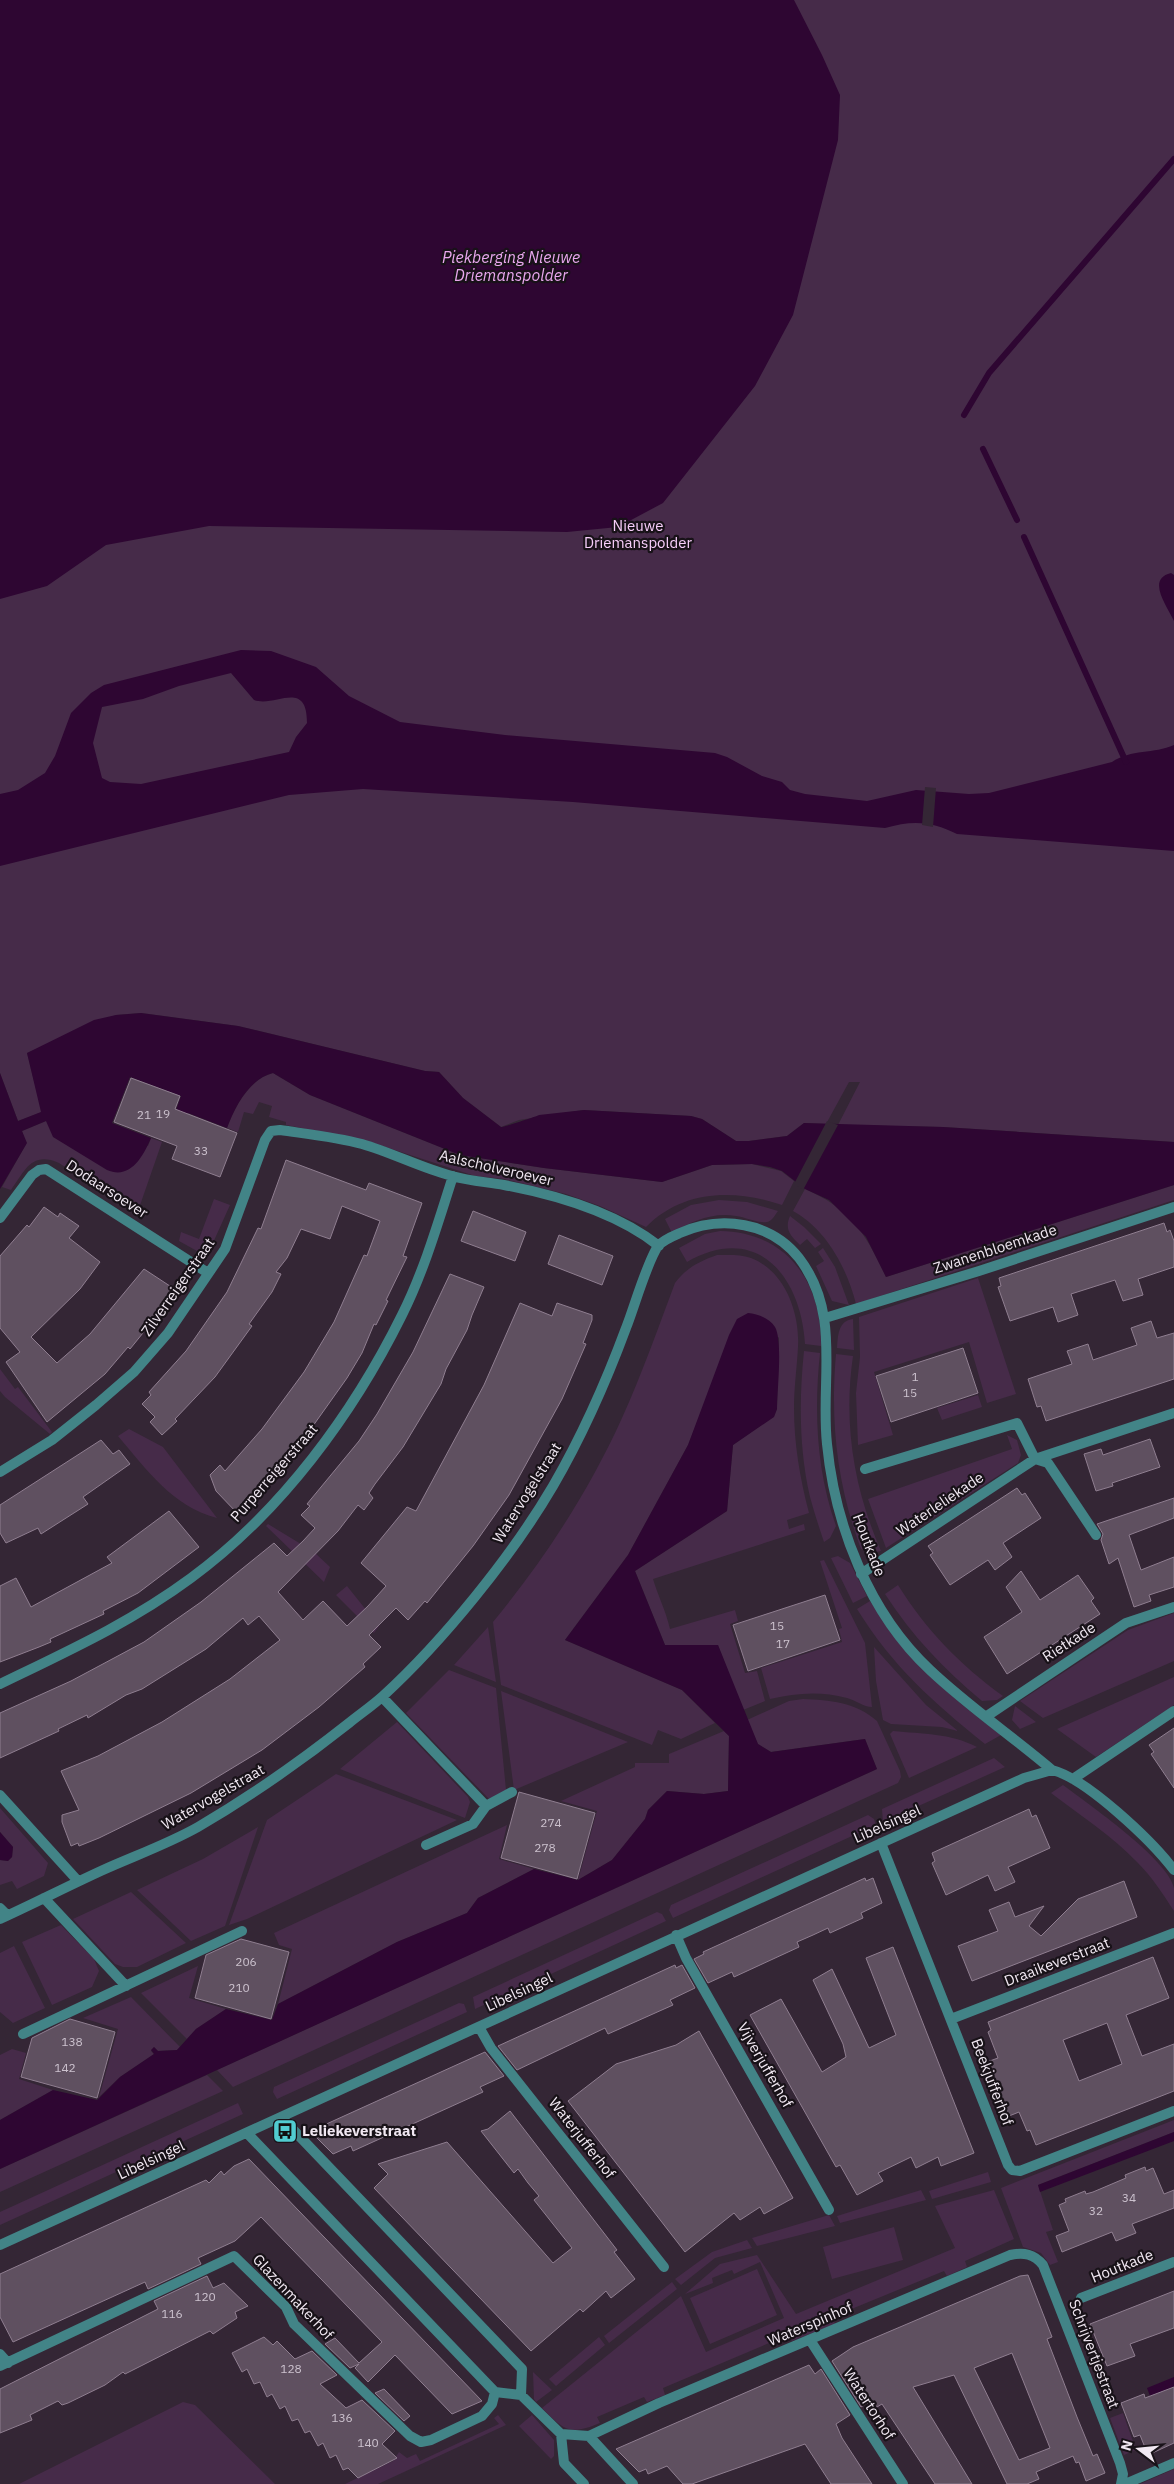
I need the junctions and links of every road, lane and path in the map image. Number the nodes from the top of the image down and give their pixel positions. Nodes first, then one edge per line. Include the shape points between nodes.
1 (265, 1140) joint
2 (453, 1176) junction
3 (1174, 1207) edge
4 (0, 1218) edge
5 (659, 1246) junction
6 (208, 1273) junction
7 (825, 1318) junction
8 (1174, 1412) edge
9 (1035, 1459) junction
10 (865, 1469) dead end
11 (0, 1472) edge
12 (1096, 1535) dead end
13 (861, 1574) junction
14 (1174, 1607) edge
15 (0, 1684) edge
16 (382, 1697) junction
17 (1174, 1711) edge
18 (987, 1716) junction
19 (1052, 1770) junction
20 (1073, 1779) junction
21 (512, 1792) dead end
22 (0, 1795) edge
23 (486, 1806) junction
24 (881, 1843) junction
25 (426, 1845) dead end
26 (1174, 1870) edge
27 (78, 1881) junction
28 (44, 1898) junction
29 (2, 1914) edge
30 (242, 1931) dead end
31 (1174, 1933) edge
32 (676, 1935) junction
33 (126, 1986) junction
34 (952, 2019) junction
35 (479, 2027) junction
36 (23, 2034) dead end
37 (1174, 2111) edge
38 (281, 2117) junction
39 (247, 2133) junction
40 (829, 2210) dead end
41 (0, 2246) edge
42 (1174, 2262) edge
43 (1043, 2265) joint
44 (664, 2267) dead end
45 (1081, 2298) dead end
46 (810, 2340) junction
47 (0, 2354) edge
48 (4, 2365) edge
49 (495, 2392) junction
50 (521, 2395) junction
51 (561, 2434) junction
52 (589, 2436) junction
53 (1174, 2463) edge
54 (584, 2484) edge
55 (633, 2484) edge
56 (903, 2484) edge
57 (1121, 2484) edge
58 (1125, 2484) edge

1 - 2 street, Aalscholveroever via 271,1131 280,1130 360,1144
1 - 6 street, Zilverreigerstraat via 228,1241
2 - 5 street, Aalscholveroever via 507,1186 594,1210 644,1234
2 - 15 street, Purperreigerstraat via 428,1255 403,1314 372,1370 340,1420 260,1518 192,1577 160,1600 75,1650
3 - 7 street, Zwanenbloemkade
4 - 6 street, Dodaarsoever via 32,1175 46,1169
5 - 7 street, Houtkade via 685,1230 714,1223 737,1224 773,1235 789,1247 809,1273
5 - 16 street, Watervogelstraat via 606,1380 550,1490 473,1597
6 - 11 street, Zilverreigerstraat via 168,1333 134,1372 52,1440
7 - 13 street, Houtkade via 828,1350 825,1418 830,1468 844,1525
8 - 9 street, Waterleliekade
9 - 10 street via 1017,1423
9 - 12 street via 1048,1463
9 - 13 street, Waterleliekade
13 - 18 street, Houtkade via 886,1616 927,1667
14 - 18 street, Rietkade via 1126,1623
16 - 23 street
16 - 27 street, Watervogelstraat via 317,1749 247,1798 192,1830
17 - 20 street
18 - 19 street, Houtkade
19 - 20 street, Houtkade
19 - 24 street, Libelsingel via 1024,1778
20 - 26 street, Houtkade via 1138,1830
21 - 23 street
22 - 27 street
23 - 25 street via 473,1824
24 - 32 street, Libelsingel
24 - 34 street, Beekjufferhof
27 - 28 street, Watervogelstraat
28 - 29 street, Watervogelstraat
28 - 33 street
30 - 33 street
31 - 34 street, Draaikeverstraat
32 - 35 street, Libelsingel
32 - 40 street, Vijverjufferhof
33 - 36 street
34 - 37 street, Beekjufferhof via 1012,2170 1020,2171
35 - 38 street, Libelsingel
35 - 44 street, Waterjufferhof via 490,2048
38 - 39 street, Libelsingel
38 - 50 street via 522,2369
39 - 41 street, Libelsingel
39 - 49 street
42 - 45 street, Houtkade
43 - 46 street, Waterspinhof via 1032,2255 1010,2254
43 - 57 street, Schrijvertjestraat via 1120,2463
46 - 52 street, Waterspinhof
46 - 56 street, Watertorhof
47 - 48 street, Glazenmakerhof
48 - 49 street, Glazenmakerhof via 234,2256 286,2307 294,2324 410,2436 421,2442 482,2416 492,2404
49 - 50 street
50 - 51 street
51 - 52 street
51 - 54 street via 564,2462
52 - 55 street
53 - 58 street

